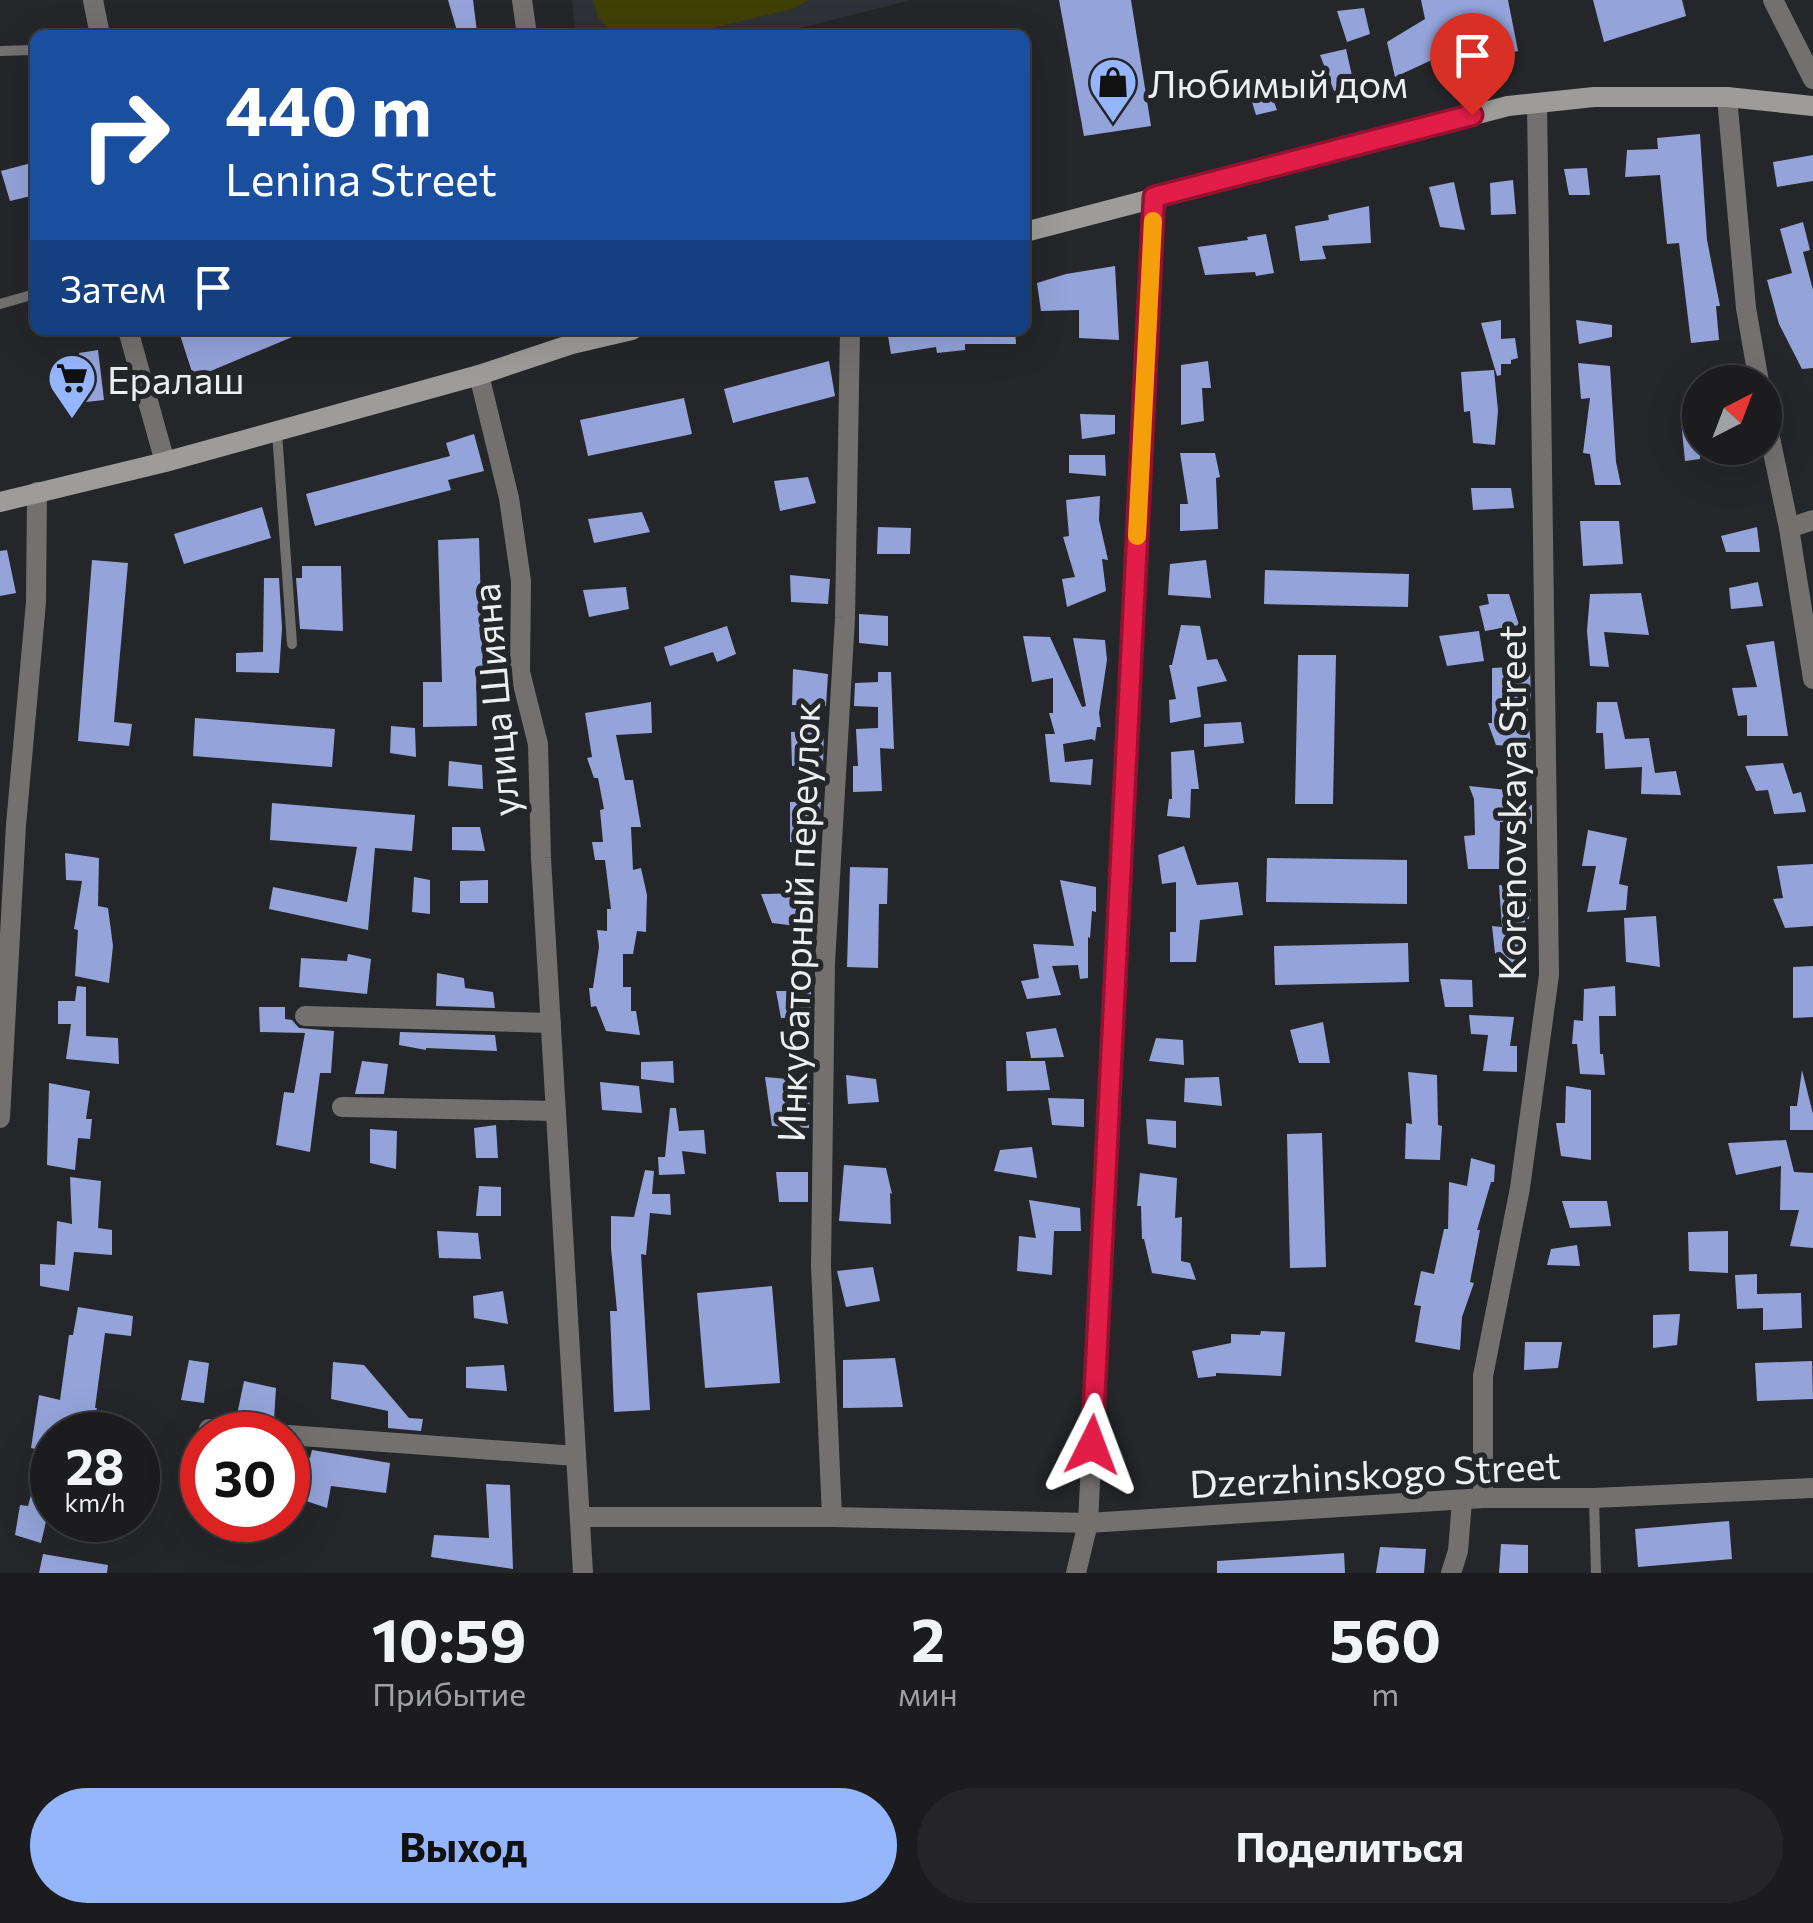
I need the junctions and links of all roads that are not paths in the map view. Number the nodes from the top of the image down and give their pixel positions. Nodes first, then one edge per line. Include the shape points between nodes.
1 (93, 0) edge
2 (522, 0) edge
3 (1773, 0) edge
4 (99, 30) edge
5 (527, 30) edge
6 (0, 50) edge
7 (30, 50) edge
8 (1813, 79) edge
9 (1727, 97) junction
10 (1537, 103) junction
11 (1813, 106) edge
12 (1154, 197) junction
13 (1030, 231) edge
14 (30, 295) edge
15 (0, 304) edge
16 (129, 335) edge
17 (850, 335) edge
18 (571, 337) edge
19 (1756, 365) edge
20 (479, 376) junction
21 (277, 431) junction
22 (165, 462) junction
23 (1776, 465) edge
24 (37, 492) junction
25 (0, 502) edge
26 (1813, 520) edge
27 (1789, 528) junction
28 (292, 644) dead end
29 (1813, 678) edge
30 (305, 1016) dead end
31 (551, 1023) junction
32 (342, 1107) dead end
33 (556, 1111) junction
34 (0, 1118) edge
35 (310, 1437) edge
36 (576, 1456) junction
37 (1813, 1488) edge
38 (1594, 1498) junction
39 (1473, 1499) junction
40 (580, 1517) junction
41 (832, 1517) junction
42 (1088, 1523) junction
43 (583, 1573) edge
44 (1076, 1573) edge
45 (1451, 1573) edge
46 (1596, 1573) edge

1 - 4 street
2 - 5 street
3 - 8 street
6 - 7 lane
9 - 10 main road
9 - 11 main road
9 - 19 street
10 - 12 main road
10 - 39 street, Korenovskaya Street via 1549,975 1520,1188 1483,1376
12 - 13 main road
12 - 42 street
14 - 15 lane
16 - 22 street
17 - 41 street, Инкубаторный переулок via 845,618 825,963 821,1266
18 - 20 main road
20 - 21 main road
20 - 31 street, улица Шияна via 509,498 520,581 520,672 538,744
21 - 22 main road
21 - 28 lane
22 - 24 main road
23 - 27 street
24 - 25 main road
24 - 34 street via 36,602
26 - 27 street
27 - 29 street
30 - 31 street
31 - 33 street, улица Шияна
32 - 33 street
33 - 36 street, улица Шияна
35 - 36 street
36 - 40 street, улица Шияна
37 - 38 street, Dzerzhinskogo Street
38 - 39 street, Dzerzhinskogo Street
38 - 46 lane
39 - 42 street, Dzerzhinskogo Street
39 - 45 street, Korenovskaya Street
40 - 41 street, Dzerzhinskogo Street
40 - 43 street, улица Шияна
41 - 42 street, Dzerzhinskogo Street
42 - 44 street

